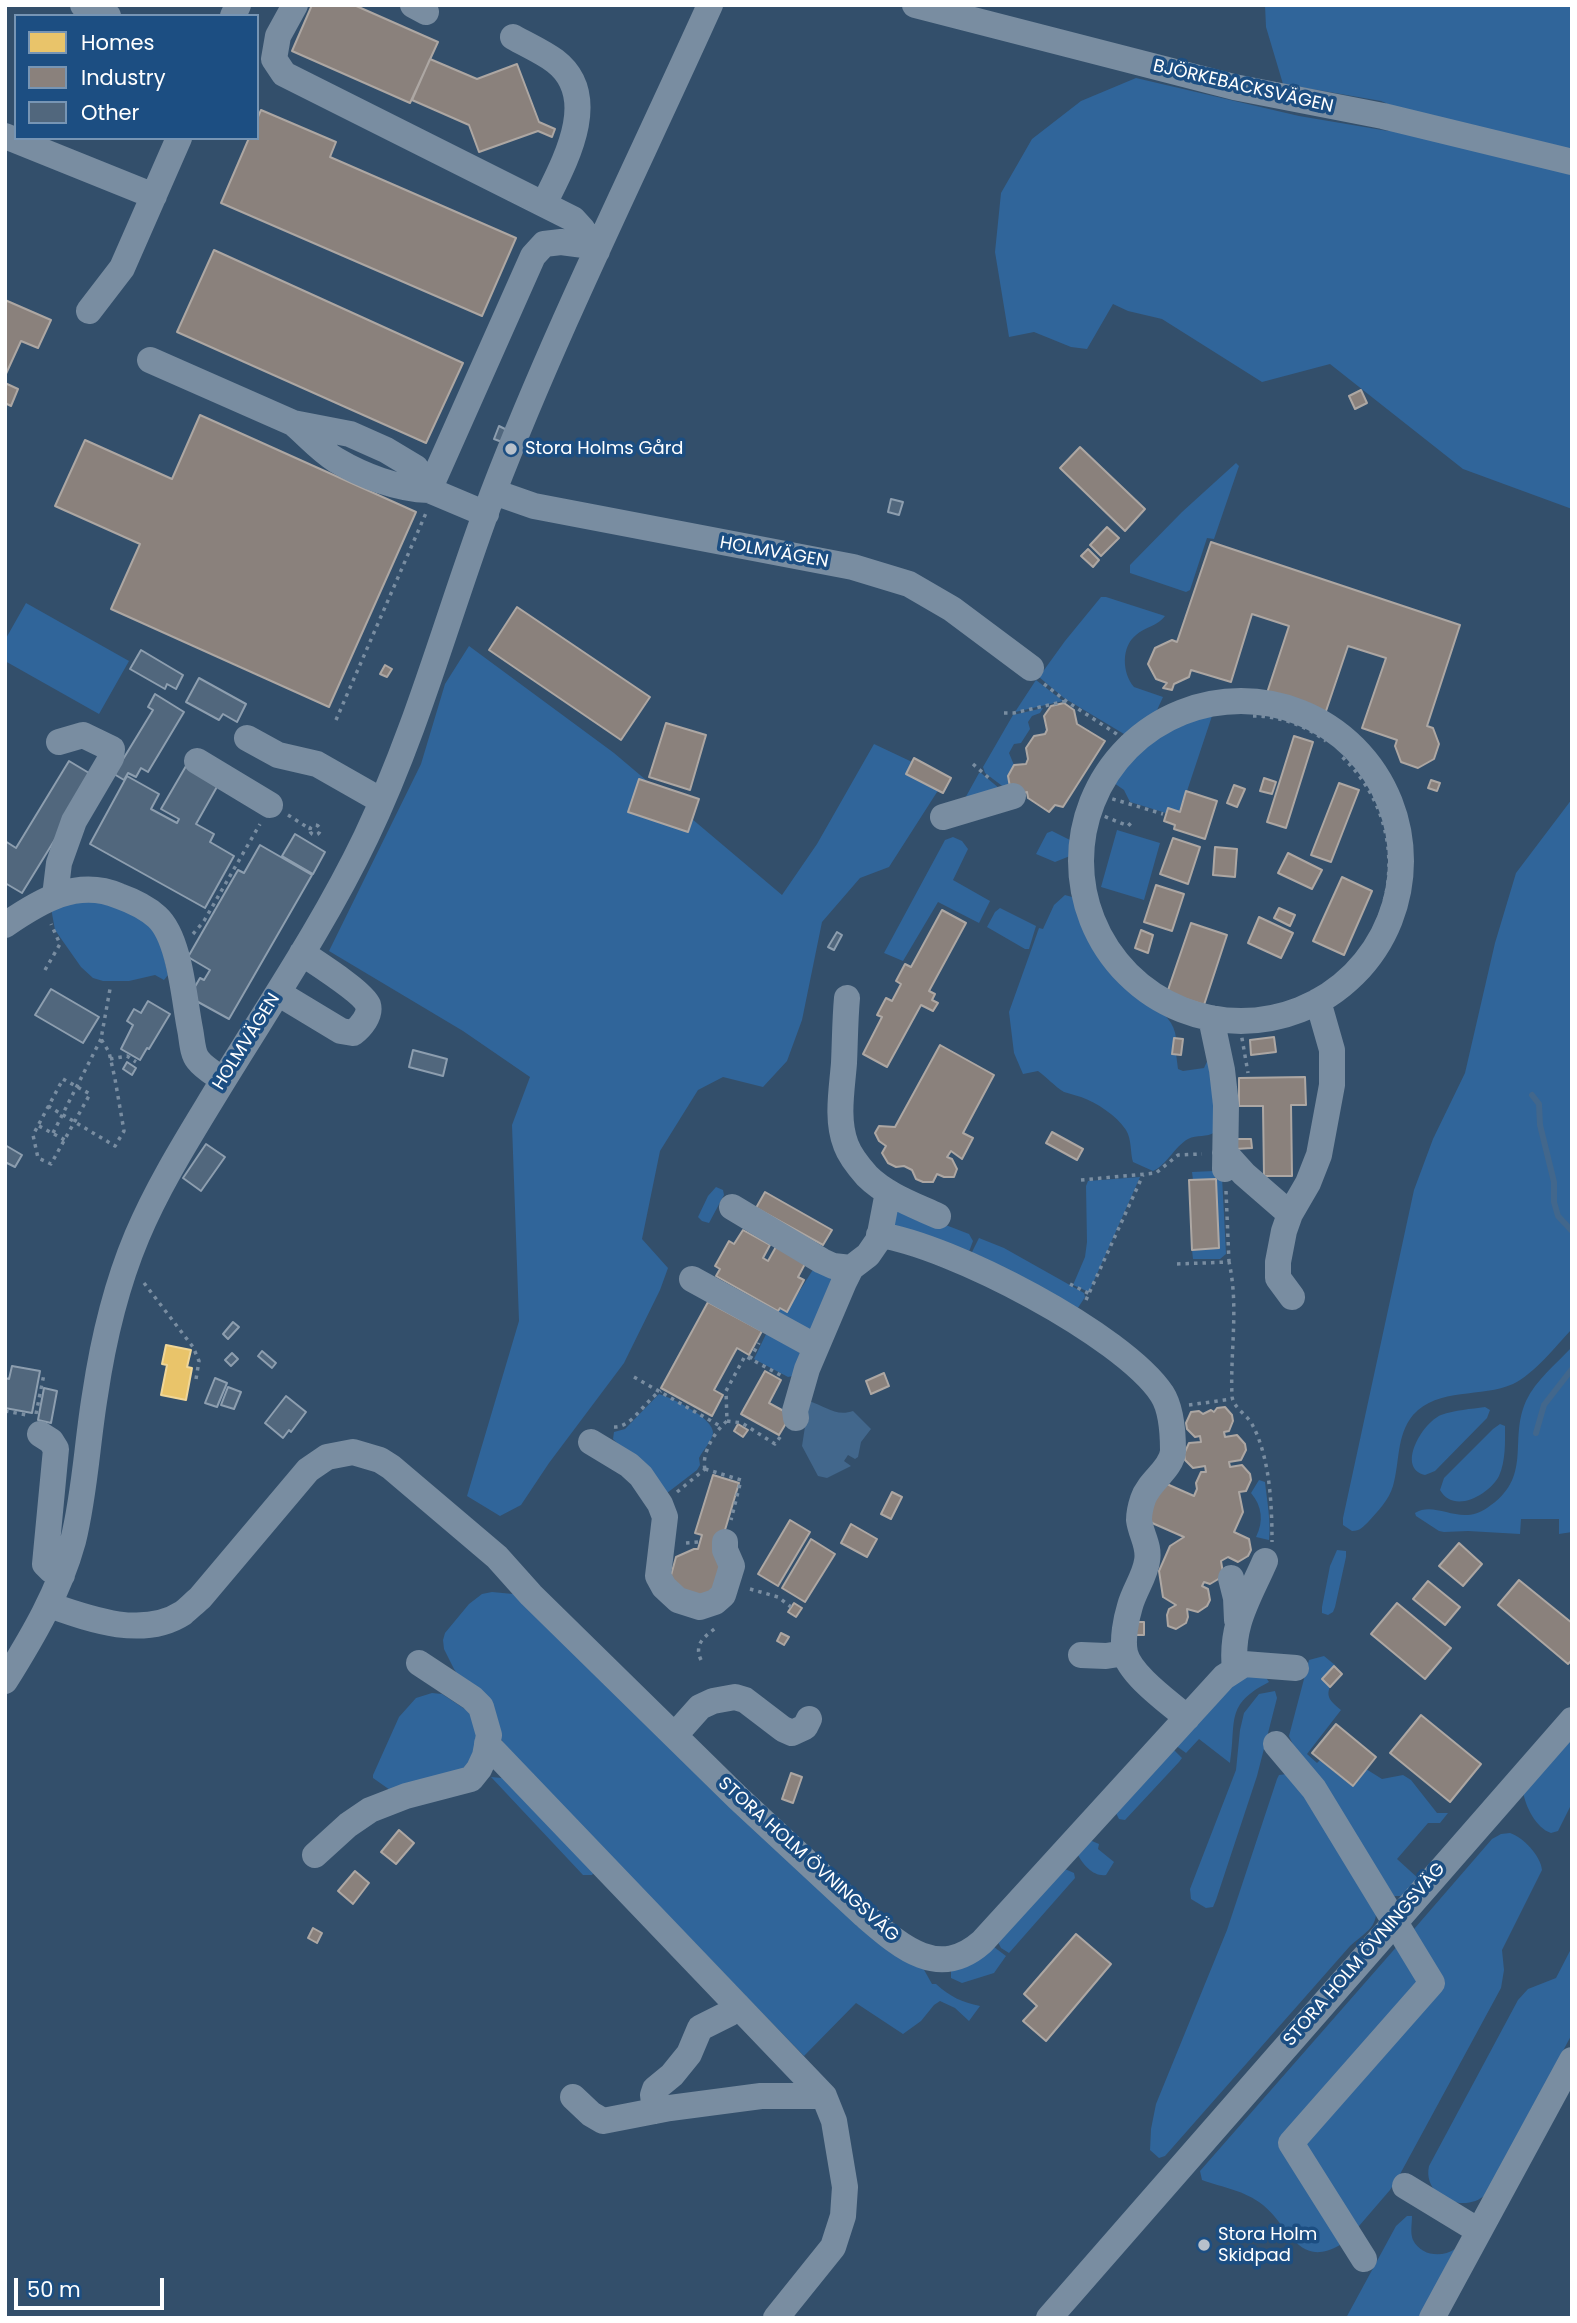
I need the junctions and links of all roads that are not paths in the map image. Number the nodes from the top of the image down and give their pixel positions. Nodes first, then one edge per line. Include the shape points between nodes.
1 (83, 5) edge
2 (295, 5) edge
3 (710, 5) edge
4 (915, 5) edge
5 (103, 14) edge
6 (513, 37) dead end
7 (15, 140) edge
8 (178, 140) edge
9 (1572, 162) edge
10 (153, 196) junction
11 (544, 204) junction
12 (591, 248) junction
13 (89, 311) dead end
14 (150, 360) dead end
15 (432, 491) junction
16 (490, 503) junction
17 (1034, 673) road end
18 (247, 738) dead end
19 (59, 742) dead end
20 (278, 755) junction
21 (197, 761) dead end
22 (1013, 796) dead end
23 (382, 801) junction
24 (943, 817) dead end
25 (48, 899) junction
26 (5, 925) edge
27 (302, 953) junction
28 (278, 993) junction
29 (1313, 997) junction
30 (847, 998) dead end
31 (1227, 1017) junction
32 (223, 1080) junction
33 (888, 1192) junction
34 (732, 1207) dead end
35 (1290, 1214) junction
36 (938, 1216) dead end
37 (879, 1235) junction
38 (851, 1268) junction
39 (692, 1279) dead end
40 (1292, 1297) dead end
41 (816, 1347) junction
42 (796, 1418) road end
43 (38, 1425) road end
44 (598, 1432) road end
45 (725, 1542) road end
46 (1265, 1560) road end
47 (62, 1575) junction
48 (1231, 1578) dead end
49 (49, 1605) junction
50 (1237, 1625) junction
51 (1125, 1653) junction
52 (1081, 1656) dead end
53 (418, 1663) dead end
54 (1296, 1668) dead end
55 (1235, 1670) junction
56 (5, 1681) edge
57 (1186, 1718) junction
58 (809, 1719) dead end
59 (1572, 1720) edge
60 (674, 1735) junction
61 (487, 1744) junction
62 (1276, 1744) dead end
63 (315, 1855) dead end
64 (1395, 1922) junction
65 (738, 2006) junction
66 (1572, 2060) edge
67 (824, 2096) junction
68 (573, 2097) dead end
69 (656, 2111) junction
70 (1405, 2186) dead end
71 (1479, 2231) junction
72 (1364, 2259) dead end
73 (776, 2318) edge
74 (1049, 2318) edge
75 (1432, 2318) edge

1 - 5 street
2 - 11 street via 278,36 274,59 284,74
3 - 12 street, HOLMVÄGEN
4 - 9 street, BJÖRKEBACKSVÄGEN via 1234,87 1383,116
6 - 11 street via 556,62 575,83 576,132
7 - 10 street
8 - 10 street
10 - 13 street via 122,268
11 - 12 street via 573,219
12 - 15 street via 544,244 533,256
12 - 16 street, HOLMVÄGEN
14 - 15 street via 293,423 334,459 367,475 409,489
15 - 16 street
16 - 17 street, HOLMVÄGEN via 534,506 853,567 909,584 952,609
16 - 23 street, HOLMVÄGEN via 421,704
18 - 20 street
19 - 25 street via 83,735 112,749 74,821
20 - 21 street via 263,800
20 - 23 street via 317,764
22 - 24 street
23 - 27 street, HOLMVÄGEN
25 - 26 street
25 - 32 street via 84,888 111,892 139,903 159,918 175,954 196,1058
27 - 28 street, HOLMVÄGEN
27 - 28 street via 360,995 368,1014 353,1033 341,1031
28 - 32 street, HOLMVÄGEN
29 - 31 street via 1280,1016
29 - 31 street via 1357,971 1385,930 1399,883 1398,834 1392,810 1370,767 1335,732 1292,709 1268,703 1219,702 1184,712 1151,729 1111,767 1093,802 1082,838 1081,861 1082,884 1097,931 1125,972 1165,1002 1187,1012
29 - 35 street via 1332,1050 1332,1085 1319,1155
30 - 33 street via 841,1126 855,1161
31 - 35 street via 1222,1070 1225,1161
32 - 47 street, HOLMVÄGEN via 174,1161 123,1272 107,1330 76,1525
33 - 36 street
33 - 37 street
34 - 38 street via 822,1261
35 - 40 street via 1278,1278
37 - 38 street via 868,1255
37 - 51 street via 907,1240 999,1278 1074,1321 1139,1368 1163,1396 1173,1454 1143,1502 1139,1519 1147,1562 1130,1607
38 - 41 street
39 - 41 street
41 - 42 street via 801,1386
43 - 47 street via 56,1449 57,1461 45,1564
44 - 45 street via 641,1476 660,1504 665,1517 658,1576 678,1600 708,1606 722,1592 732,1566
46 - 50 street
47 - 49 street, HOLMVÄGEN
48 - 50 street
49 - 56 street, HOLMVÄGEN
49 - 60 street, STORA HOLM ÖVNINGSVÄG via 116,1624 163,1622 182,1613 223,1572 308,1470 341,1453 365,1454 391,1467 497,1557
50 - 55 street
51 - 52 street
51 - 57 street via 1129,1664
53 - 61 street via 481,1707
54 - 55 street via 1244,1664
55 - 57 street, STORA HOLM ÖVNINGSVÄG
57 - 60 street, STORA HOLM ÖVNINGSVÄG via 982,1942 957,1959 925,1958 884,1933
58 - 60 street via 805,1727 792,1732 745,1700 727,1698 700,1707
59 - 64 street, STORA HOLM ÖVNINGSVÄG
61 - 63 street via 471,1779 385,1802 348,1825
61 - 65 street
62 - 64 street via 1314,1789
64 - 72 street via 1433,1983 1291,2143
64 - 74 street, STORA HOLM ÖVNINGSVÄG
65 - 67 street
65 - 69 street via 700,2028 689,2054 654,2089
66 - 71 street
67 - 69 street via 761,2096
67 - 73 street via 834,2121 845,2187 844,2216 833,2247
68 - 69 street via 603,2121
70 - 71 street
71 - 75 street

